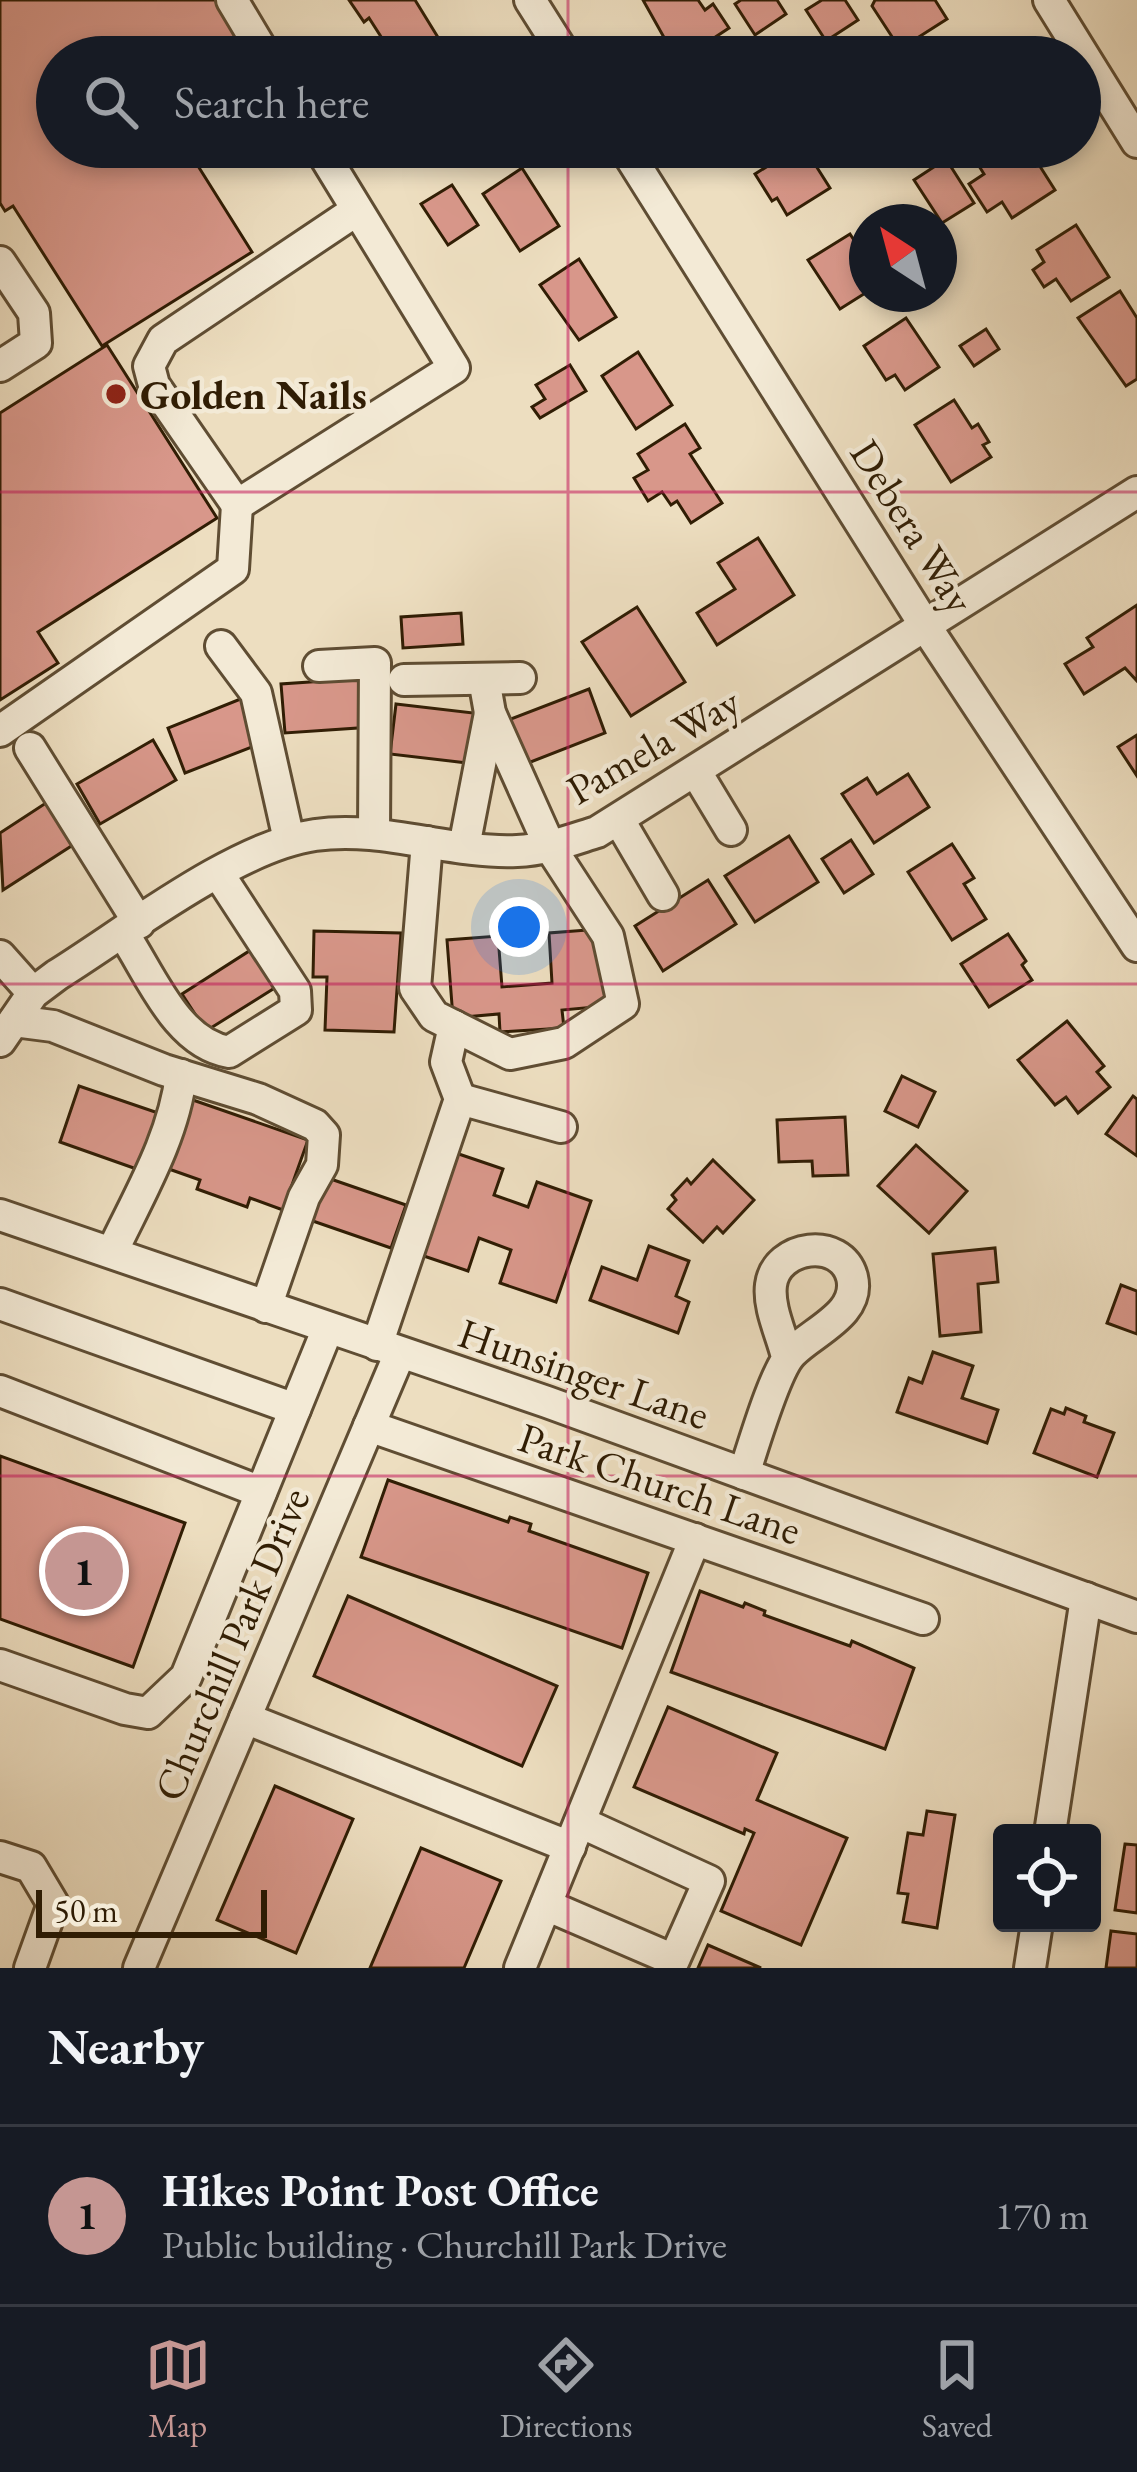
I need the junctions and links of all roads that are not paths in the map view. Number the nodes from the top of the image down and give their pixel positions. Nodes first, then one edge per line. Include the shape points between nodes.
1 (232, 0) edge
2 (530, 0) edge
3 (1049, 0) edge
4 (253, 36) edge
5 (553, 36) edge
6 (1071, 36) edge
7 (1101, 84) edge
8 (1137, 142) edge
9 (332, 168) edge
10 (637, 168) edge
11 (357, 210) junction
12 (0, 262) edge
13 (0, 366) edge
14 (1137, 492) edge
15 (237, 506) junction
16 (926, 627) junction
17 (221, 646) dead end
18 (319, 666) dead end
19 (520, 678) dead end
20 (484, 679) junction
21 (404, 680) dead end
22 (490, 713) junction
23 (0, 731) edge
24 (30, 748) dead end
25 (696, 772) junction
26 (619, 820) junction
27 (731, 830) dead end
28 (374, 834) junction
29 (289, 840) junction
30 (427, 842) junction
31 (464, 847) junction
32 (550, 847) junction
33 (218, 873) junction
34 (663, 895) dead end
35 (131, 928) junction
36 (1137, 946) edge
37 (0, 956) edge
38 (33, 994) junction
39 (454, 1026) junction
40 (7, 1031) edge
41 (181, 1075) junction
42 (460, 1099) junction
43 (561, 1127) dead end
44 (0, 1215) edge
45 (112, 1252) junction
46 (0, 1304) edge
47 (266, 1307) junction
48 (328, 1328) junction
49 (389, 1349) junction
50 (787, 1358) dead end
51 (0, 1391) edge
52 (295, 1409) junction
53 (369, 1426) junction
54 (743, 1474) junction
55 (261, 1492) junction
56 (695, 1540) junction
57 (1086, 1598) junction
58 (1137, 1618) edge
59 (923, 1619) dead end
60 (0, 1665) edge
61 (245, 1718) junction
62 (1052, 1824) edge
63 (575, 1834) junction
64 (0, 1858) edge
65 (546, 1905) junction
66 (1036, 1932) edge
67 (151, 1964) edge
68 (30, 1968) edge
69 (520, 1968) edge
70 (1030, 1968) edge

1 - 4 street
2 - 5 street
3 - 6 street
7 - 8 street
9 - 11 street
10 - 16 street, Debera Way
11 - 15 street via 163,340 149,366
11 - 15 street via 454,368
12 - 13 street via 34,313 36,343
14 - 16 street, Pamela Way
15 - 23 street via 233,568
16 - 25 street, Pamela Way
16 - 36 street, Debera Way
17 - 29 street via 256,693
18 - 28 street via 375,663
19 - 20 street
20 - 21 street
20 - 22 street
22 - 31 street
22 - 32 street
24 - 35 street
25 - 26 street, Pamela Way
25 - 27 street
26 - 32 street, Pamela Way
26 - 34 street
28 - 29 street, Pamela Way
28 - 30 street, Pamela Way
29 - 33 street, Pamela Way
30 - 31 street, Pamela Way
30 - 39 street via 415,988 434,1016
31 - 32 street, Pamela Way
32 - 39 street via 608,936 623,1004 564,1043 510,1054
33 - 35 street, Pamela Way
33 - 35 street via 296,991 296,1010 279,1021 229,1052 208,1048 188,1033
35 - 38 street, Pamela Way
37 - 38 street
38 - 40 street, Pamela Way
39 - 42 street via 446,1062
40 - 41 street via 53,1025
41 - 45 street via 178,1100
41 - 47 street via 258,1099 324,1135 322,1165
42 - 43 street
42 - 49 street, Churchill Park Drive
44 - 45 street, Hunsinger Lane
45 - 47 street, Hunsinger Lane
46 - 52 street
47 - 48 street, Hunsinger Lane
48 - 49 street, Hunsinger Lane
48 - 52 street
49 - 53 street, Churchill Park Drive
49 - 54 street, Hunsinger Lane
50 - 54 street
51 - 55 street
52 - 55 street
53 - 56 street, Park Church Lane
53 - 61 street, Churchill Park Drive
54 - 57 street, Hunsinger Lane
55 - 60 street via 186,1677 148,1713
56 - 59 street, Park Church Lane
56 - 63 street
57 - 58 street, Hunsinger Lane
57 - 62 street
61 - 63 street
61 - 67 street, Churchill Park Drive
63 - 65 street
63 - 65 street via 709,1881 674,1960
64 - 68 street via 31,1867 53,1904
65 - 69 street
66 - 70 street

